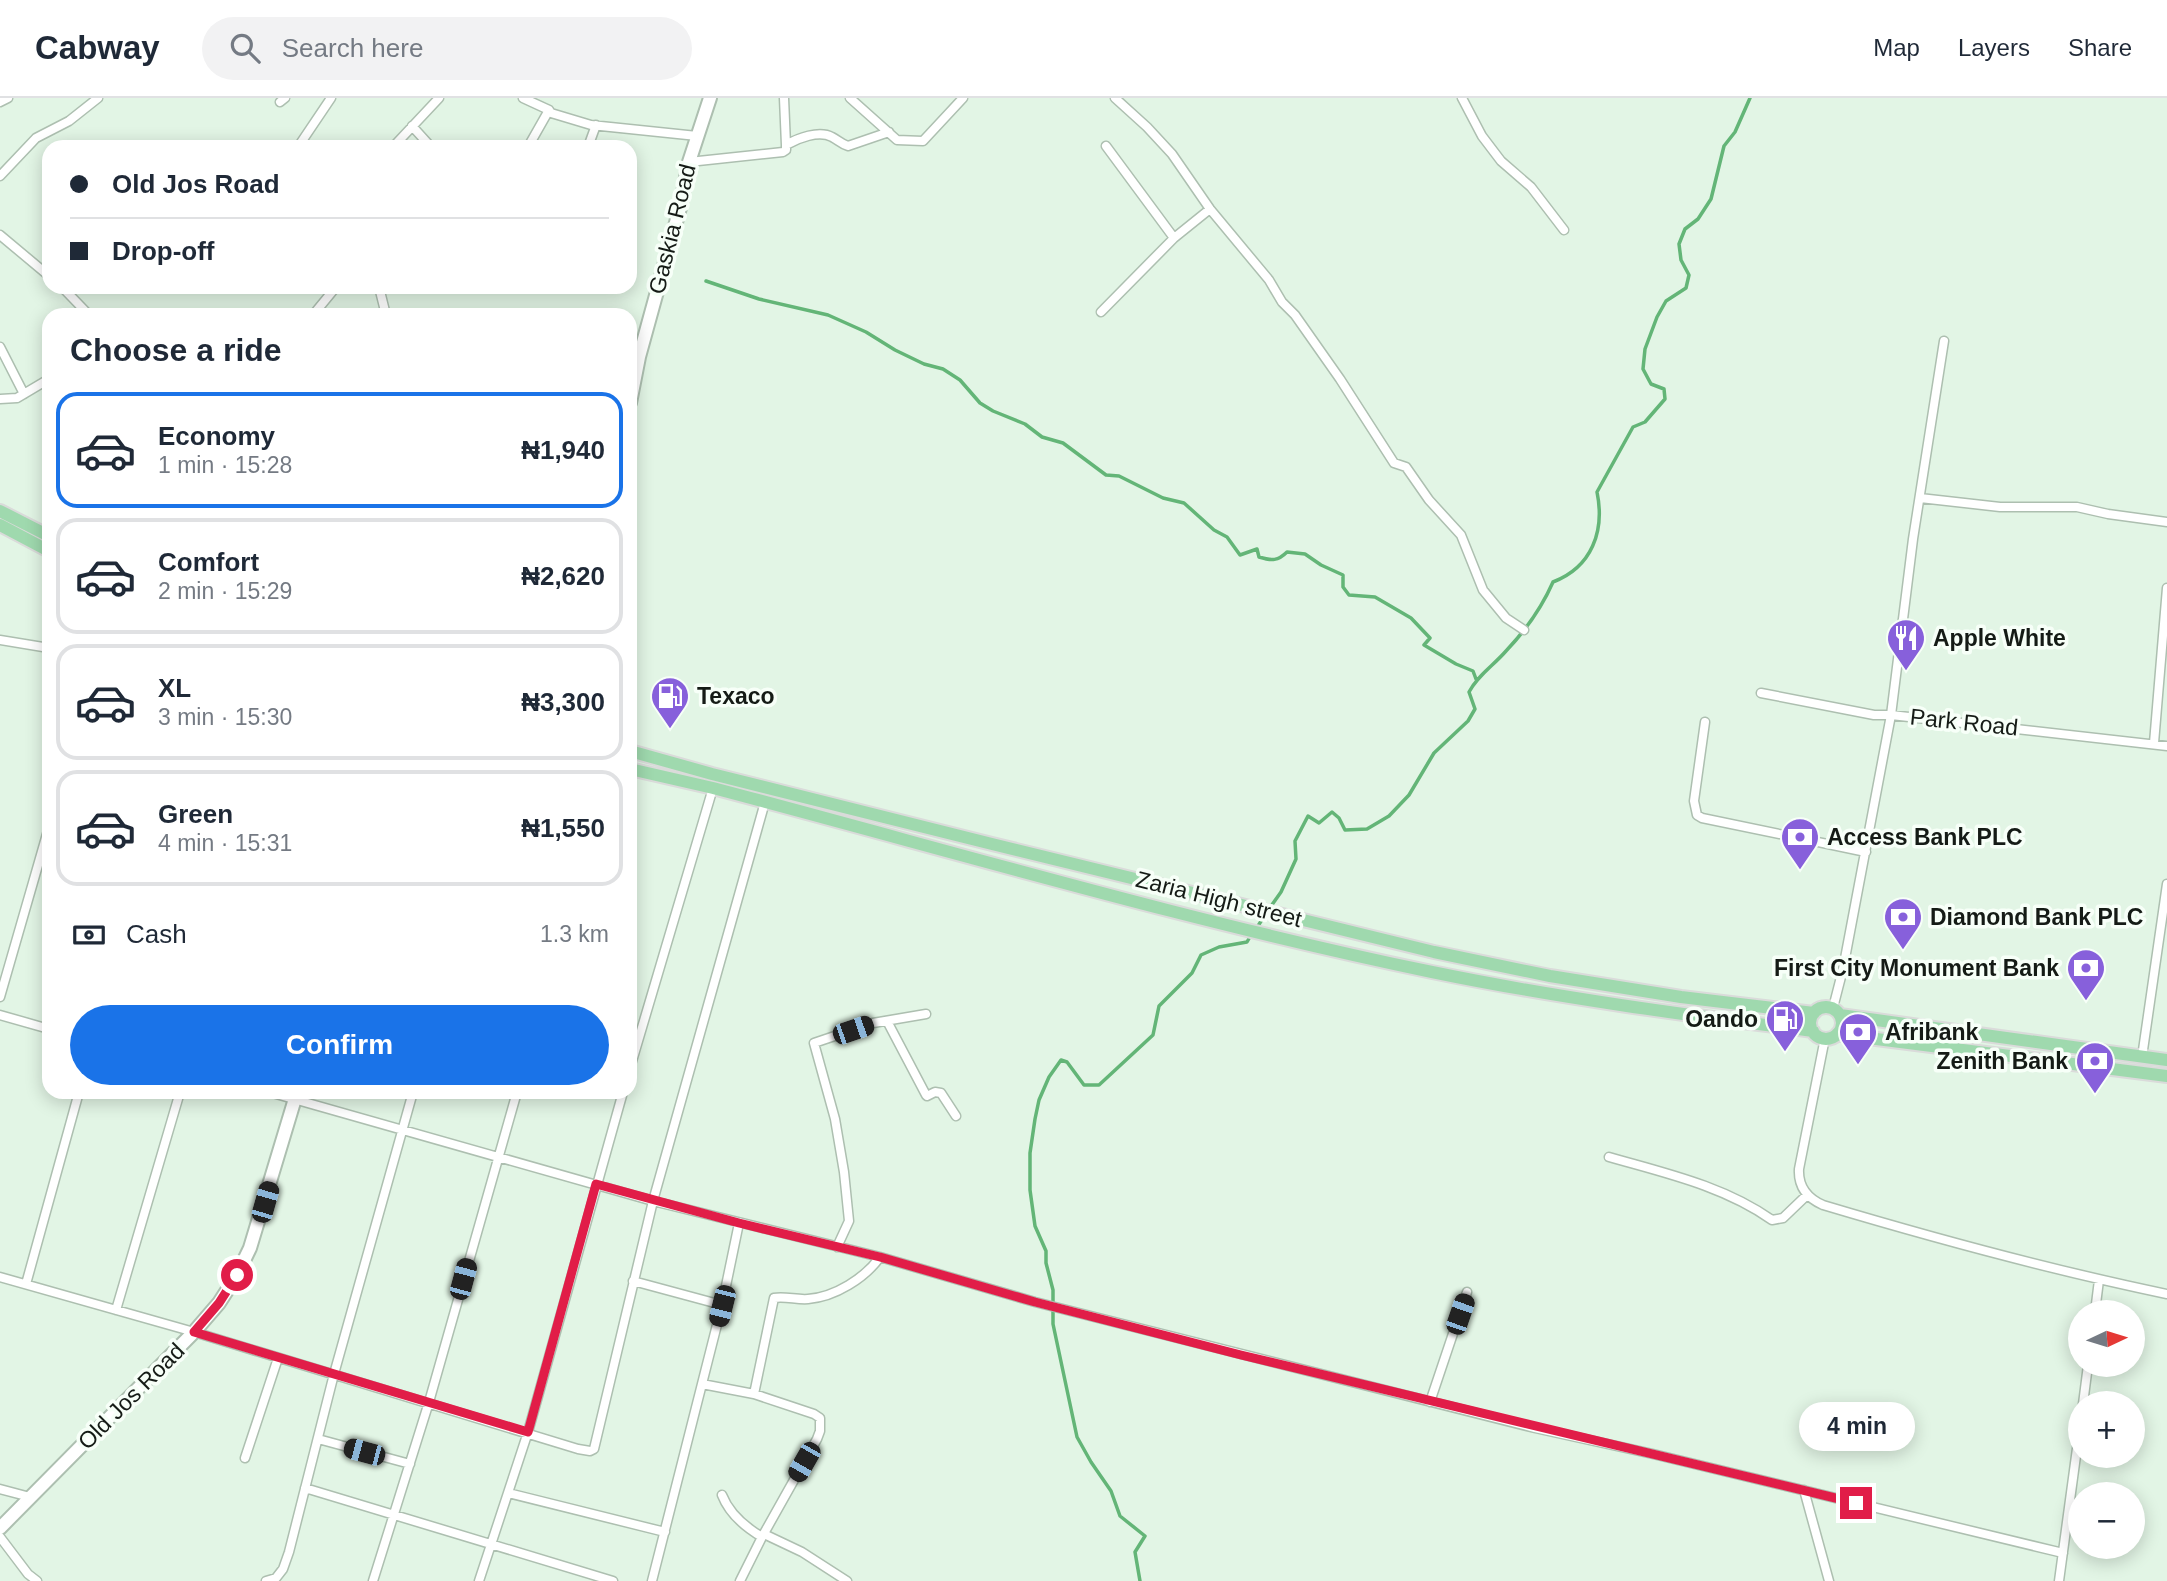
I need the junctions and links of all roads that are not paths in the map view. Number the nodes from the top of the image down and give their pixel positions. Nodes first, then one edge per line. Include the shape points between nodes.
1 (8, 98) edge
2 (98, 98) edge
3 (331, 98) edge
4 (439, 98) edge
5 (710, 98) edge
6 (784, 98) edge
7 (850, 98) edge
8 (963, 98) edge
9 (1115, 98) edge
10 (1462, 98) edge
11 (526, 99) edge
12 (0, 102) edge
13 (550, 110) junction
14 (596, 125) junction
15 (412, 126) junction
16 (889, 132) junction
17 (697, 135) junction
18 (303, 140) edge
19 (399, 140) edge
20 (425, 140) edge
21 (532, 140) edge
22 (591, 140) edge
23 (786, 145) junction
24 (1105, 146) dead end
25 (689, 162) junction
26 (0, 176) edge
27 (1210, 209) junction
28 (1564, 230) dead end
29 (0, 235) edge
30 (1174, 238) junction
31 (42, 270) edge
32 (69, 294) edge
33 (330, 294) edge
34 (82, 308) edge
35 (319, 308) edge
36 (1101, 312) dead end
37 (1944, 341) dead end
38 (637, 343) edge
39 (0, 347) edge
40 (42, 383) edge
41 (24, 394) junction
42 (0, 399) edge
43 (1920, 498) junction
44 (0, 511) edge
45 (2167, 522) edge
46 (0, 525) edge
47 (42, 532) edge
48 (42, 547) edge
49 (2167, 588) edge
50 (1524, 630) dead end
51 (0, 640) edge
52 (42, 647) edge
53 (1761, 693) dead end
54 (1891, 715) junction
55 (1705, 722) dead end
56 (2154, 743) junction
57 (2167, 746) edge
58 (637, 753) edge
59 (637, 771) edge
60 (713, 788) junction
61 (765, 802) junction
62 (42, 851) edge
63 (1866, 852) junction
64 (2167, 884) edge
65 (0, 997) edge
66 (1836, 1012) junction
67 (1814, 1013) junction
68 (926, 1014) dead end
69 (0, 1015) edge
70 (887, 1021) junction
71 (42, 1027) edge
72 (1813, 1031) junction
73 (1831, 1036) junction
74 (637, 1044) edge
75 (2142, 1057) junction
76 (2167, 1060) edge
77 (2167, 1076) edge
78 (77, 1099) edge
79 (178, 1099) edge
80 (295, 1099) edge
81 (305, 1099) edge
82 (411, 1099) edge
83 (515, 1099) edge
84 (621, 1099) edge
85 (956, 1116) dead end
86 (402, 1130) junction
87 (498, 1156) junction
88 (1609, 1157) dead end
89 (596, 1184) junction
90 (1807, 1195) junction
91 (653, 1201) junction
92 (739, 1223) junction
93 (837, 1247) junction
94 (880, 1257) junction
95 (0, 1277) edge
96 (2099, 1280) junction
97 (633, 1281) junction
98 (26, 1284) junction
99 (1467, 1292) dead end
100 (2167, 1294) edge
101 (2096, 1300) edge
102 (722, 1306) junction
103 (116, 1310) junction
104 (194, 1332) junction
105 (278, 1358) junction
106 (334, 1374) junction
107 (702, 1384) junction
108 (754, 1394) junction
109 (429, 1402) junction
110 (1430, 1402) junction
111 (528, 1432) junction
112 (318, 1439) junction
113 (245, 1458) dead end
114 (410, 1464) junction
115 (2074, 1468) edge
116 (305, 1488) junction
117 (0, 1489) edge
118 (1804, 1490) junction
119 (508, 1493) junction
120 (722, 1495) dead end
121 (30, 1497) junction
122 (393, 1516) junction
123 (0, 1528) edge
124 (665, 1532) junction
125 (763, 1535) junction
126 (0, 1536) edge
127 (491, 1546) junction
128 (2063, 1553) junction
129 (580, 1576) edge
130 (278, 1580) edge
131 (37, 1581) edge
132 (266, 1581) edge
133 (373, 1581) edge
134 (479, 1581) edge
135 (613, 1581) edge
136 (652, 1581) edge
137 (740, 1581) edge
138 (847, 1581) edge
139 (1829, 1581) edge
140 (2059, 1581) edge

1 - 12 street
2 - 26 street via 69,121 36,138
3 - 18 street
4 - 15 street
5 - 17 main road, Gaskia Road
6 - 23 street
7 - 16 street
8 - 16 street via 923,141 897,140
9 - 27 street via 1172,154
10 - 28 street via 1501,161 1531,187
11 - 13 street
13 - 14 street
13 - 21 street
14 - 17 street
14 - 22 street
15 - 19 street
15 - 20 street
16 - 23 street via 848,146 819,134
17 - 25 main road, Gaskia Road
23 - 25 street via 780,153
24 - 30 street
25 - 38 main road, Gaskia Road via 680,208
27 - 30 street
27 - 50 street via 1295,315 1394,463 1406,467 1461,535 1483,590 1506,618
29 - 31 street
30 - 36 street
32 - 34 street
33 - 35 street
37 - 43 street
39 - 41 street
40 - 41 street
41 - 42 street
43 - 45 street via 2000,507 2077,507
43 - 54 street
44 - 47 main road
46 - 48 main road
49 - 56 street
51 - 52 street
53 - 54 street
54 - 56 street, Park Road
54 - 63 street, Park Road
55 - 63 street via 1697,815
56 - 57 street, Park Road
58 - 67 main road, Zaria High street via 1434,952 1550,976
59 - 60 main road, Zaria High street
60 - 61 main road, Zaria High street
60 - 74 street
61 - 72 main road, Zaria High street via 1216,923 1434,973
61 - 91 street
62 - 65 street
63 - 66 street, Park Road
64 - 75 street
66 - 67 main road via 1823,1007
66 - 73 main road via 1842,1025
66 - 75 main road
67 - 72 main road
68 - 70 street
69 - 71 street
70 - 85 street via 927,1097 942,1093
70 - 93 street via 814,1043 835,1119 845,1185 849,1221
72 - 73 main road
73 - 77 main road
73 - 90 street via 1799,1169 1799,1181
75 - 76 main road
78 - 98 street
79 - 103 street
80 - 104 main road, Old Jos Road via 250,1248 219,1303
81 - 86 street
82 - 86 street
83 - 87 street
84 - 89 street
86 - 87 street
86 - 106 street
87 - 89 street
87 - 109 street
88 - 90 street via 1747,1202 1772,1220 1783,1217
89 - 91 street
89 - 111 street
90 - 96 street via 1824,1205 1949,1242
91 - 92 street
91 - 97 street
92 - 93 street
92 - 102 street
93 - 94 street
94 - 108 street via 866,1274 831,1292 808,1299 774,1298
94 - 110 street via 1035,1302
95 - 98 street
96 - 100 street
96 - 101 street
97 - 102 street
97 - 111 street via 594,1449
98 - 103 street
99 - 110 street
102 - 107 street
103 - 104 street
104 - 105 street
104 - 121 main road, Old Jos Road
105 - 106 street
105 - 113 street
106 - 109 street
106 - 112 street
107 - 108 street
107 - 124 street
108 - 125 street via 814,1414 821,1421 817,1438
109 - 111 street
109 - 114 street
110 - 118 street
111 - 119 street
112 - 114 street
112 - 116 street
114 - 122 street
115 - 128 street
116 - 122 street
116 - 130 street
117 - 121 street
118 - 128 street
118 - 139 street
119 - 124 street
119 - 127 street
120 - 125 street via 739,1520
121 - 123 main road, Old Jos Road
122 - 127 street
122 - 133 street
124 - 136 street
125 - 137 street
125 - 138 street via 802,1552
126 - 131 street
127 - 129 street
127 - 134 street
128 - 140 street
129 - 135 street
130 - 132 street

